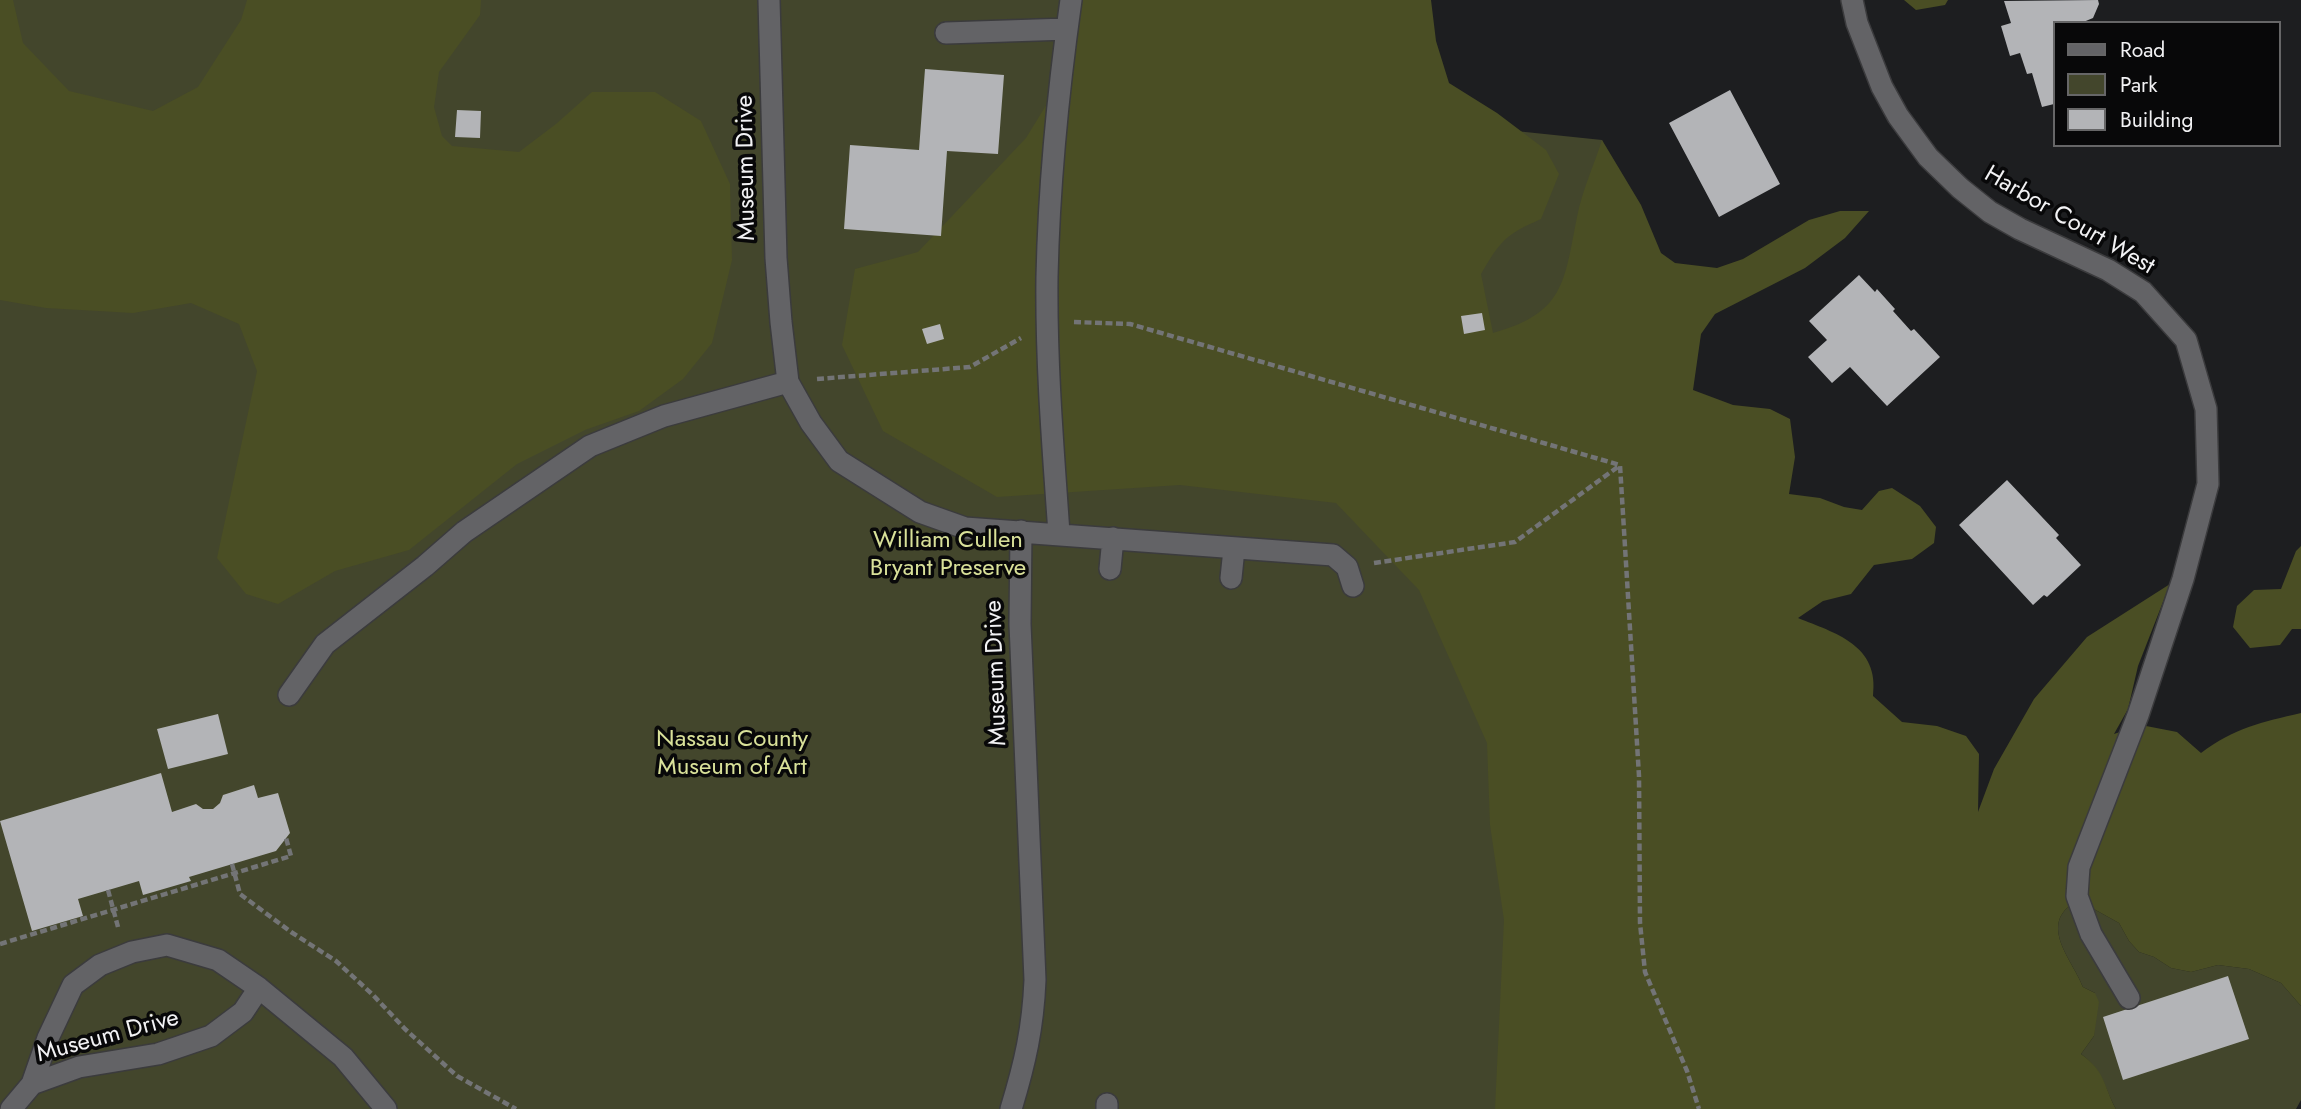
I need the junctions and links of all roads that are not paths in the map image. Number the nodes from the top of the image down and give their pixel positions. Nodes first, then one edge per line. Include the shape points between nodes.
1 (769, 0) edge
2 (1070, 0) edge
3 (1852, 0) edge
4 (1067, 29) junction
5 (946, 33) dead end
6 (788, 382) junction
7 (1021, 531) junction
8 (1059, 533) junction
9 (1112, 538) junction
10 (1234, 549) junction
11 (1110, 569) dead end
12 (1350, 577) road end
13 (1231, 579) dead end
14 (289, 695) dead end
15 (259, 988) junction
16 (2129, 998) dead end
17 (32, 1084) junction
18 (11, 1109) edge
19 (386, 1109) edge
20 (1011, 1109) edge

1 - 6 street, Museum Drive via 776,258
2 - 4 street
3 - 16 street, Harbor Court West via 1882,87 1928,157 1990,212 2143,292 2186,340 2206,408 2208,484 2183,579 2138,715 2078,867 2077,896 2091,934
4 - 5 street
4 - 8 street via 1057,108 1047,277
6 - 7 street, Museum Drive via 839,461 902,502 965,528
6 - 14 street via 664,416 590,446 464,532 325,643
7 - 8 street
7 - 20 street, Museum Drive via 1020,624 1035,980 1034,1018
8 - 9 street
9 - 10 street
9 - 11 street
10 - 12 street via 1333,555
10 - 13 street
15 - 17 street, Museum Drive via 243,1012 211,1036 158,1054 79,1068
15 - 17 street, Museum Drive via 218,960 167,945 100,965 74,985
15 - 19 street, Museum Drive via 343,1057
17 - 18 street, Museum Drive

